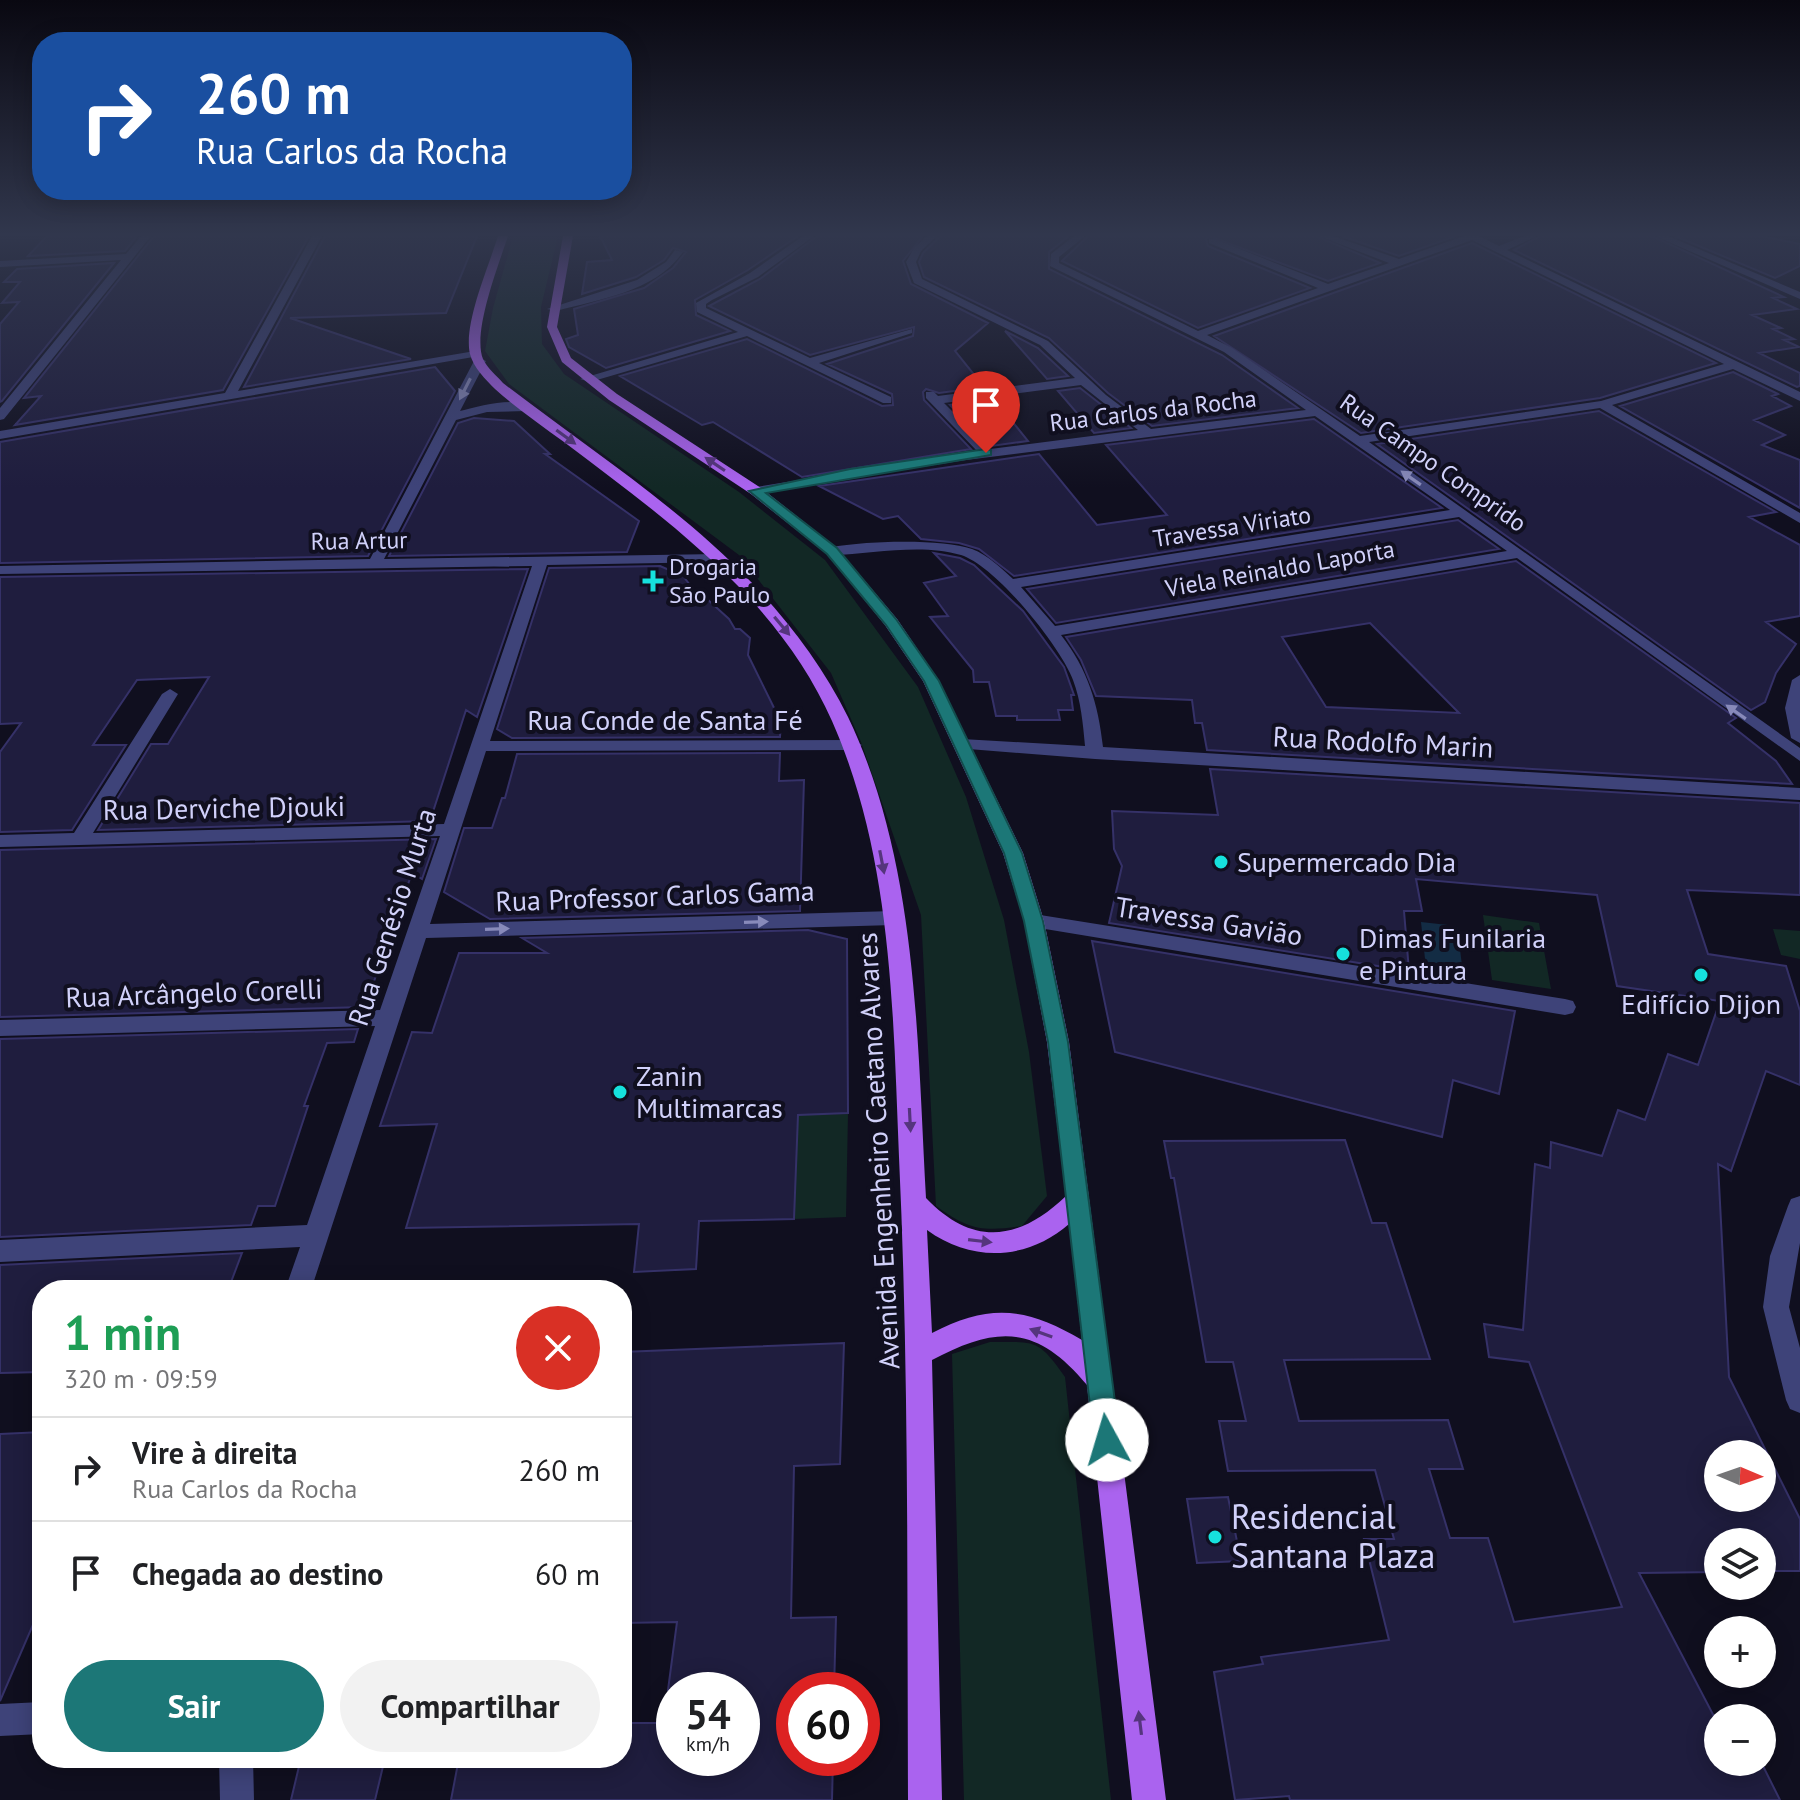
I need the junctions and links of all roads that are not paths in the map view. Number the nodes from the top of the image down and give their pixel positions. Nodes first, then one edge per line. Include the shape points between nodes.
1 (77, 320) edge
2 (271, 320) edge
3 (480, 320) edge
4 (552, 320) edge
5 (721, 320) edge
6 (997, 320) edge
7 (1170, 320) edge
8 (1238, 320) edge
9 (1643, 320) edge
10 (908, 331) dead end
11 (747, 333) junction
12 (1199, 334) junction
13 (478, 358) junction
14 (809, 362) junction
15 (1733, 365) junction
16 (586, 379) junction
17 (1082, 381) junction
18 (22, 388) junction
19 (0, 391) edge
20 (1800, 397) edge
21 (228, 398) junction
22 (887, 400) dead end
23 (1602, 404) junction
24 (526, 407) junction
25 (1318, 412) junction
26 (0, 416) edge
27 (451, 417) junction
28 (1149, 433) junction
29 (0, 435) edge
30 (1357, 440) junction
31 (986, 453) junction
32 (756, 491) junction
33 (1460, 513) junction
34 (1800, 519) edge
35 (832, 551) junction
36 (1520, 553) junction
37 (719, 558) junction
38 (541, 561) junction
39 (375, 563) junction
40 (0, 570) edge
41 (1011, 584) junction
42 (1049, 632) junction
43 (1800, 680) edge
44 (170, 694) dead end
45 (1800, 738) edge
46 (962, 744) junction
47 (853, 745) junction
48 (477, 746) junction
49 (1095, 754) junction
50 (1800, 756) edge
51 (1800, 794) edge
52 (449, 830) junction
53 (80, 839) junction
54 (0, 841) edge
55 (894, 918) junction
56 (1034, 921) junction
57 (419, 931) junction
58 (1565, 1007) dead end
59 (390, 1018) junction
60 (0, 1028) edge
61 (1079, 1199) junction
62 (915, 1203) junction
63 (1800, 1206) edge
64 (316, 1235) junction
65 (0, 1251) edge
66 (301, 1280) edge
67 (919, 1353) junction
68 (1100, 1380) junction
69 (1800, 1400) edge
70 (32, 1718) edge
71 (0, 1720) edge
72 (236, 1768) edge
73 (237, 1800) edge
74 (925, 1800) edge
75 (1149, 1800) edge

1 - 18 street
2 - 21 street
3 - 13 main road
4 - 16 main road via 556,344
5 - 11 street
6 - 17 street via 1044,343
7 - 12 street, Rua Campo Comprido
8 - 12 street
9 - 15 street
10 - 14 street
11 - 14 street
11 - 16 street
12 - 25 street, Rua Campo Comprido
13 - 21 street
13 - 24 main road, Avenida Engenheiro Caetano Alvares via 499,386
13 -> 27 street
14 - 22 street
15 - 20 street
15 - 23 street
32 -> 16 main road
17 - 28 street
17 - 31 street via 933,398
18 - 19 street
18 - 26 street
21 - 29 street
23 - 30 street
23 - 34 street
24 - 27 street via 487,408
24 -> 37 main road, Avenida Engenheiro Caetano Alvares
25 - 28 street, Rua Carlos da Rocha
25 - 30 street, Rua Campo Comprido
27 - 39 street
28 - 31 street, Rua Carlos da Rocha
33 -> 30 street, Rua Campo Comprido
31 - 32 street, Rua Carlos da Rocha
32 - 35 main road
33 - 36 street, Rua Campo Comprido
33 - 41 street, Travessa Viriato
35 - 41 street via 963,551 988,562
35 - 46 main road via 931,681
36 - 42 street, Viela Reinaldo Laporta
50 -> 36 street, Rua Campo Comprido
37 - 38 street, Rua Artur
37 -> 47 main road, Avenida Engenheiro Caetano Alvares via 796,645
38 - 39 street, Rua Artur
38 - 48 street, Rua Genésio Murta
39 - 40 street, Rua Artur
41 - 42 street
42 - 49 street via 1084,688
43 - 45 street via 1793,708
44 - 53 street
46 - 49 street, Rua Rodolfo Marin
46 - 56 main road via 1013,853
47 - 48 street, Rua Conde de Santa Fé
47 -> 55 main road, Avenida Engenheiro Caetano Alvares via 872,805
48 - 52 street, Rua Genésio Murta
49 - 51 street, Rua Rodolfo Marin
52 - 53 street, Rua Derviche Djouki
52 - 57 street, Rua Genésio Murta
53 - 54 street, Rua Derviche Djouki
57 -> 55 street, Rua Professor Carlos Gama
55 -> 62 main road, Avenida Engenheiro Caetano Alvares
56 - 58 street, Travessa Gavião
56 - 61 main road via 1058,1042
57 - 59 street, Rua Genésio Murta
59 - 60 street, Rua Arcângelo Corelli
59 - 64 street, Rua Genésio Murta
62 -> 61 main road via 956,1237 1004,1243 1037,1234
61 - 68 main road
62 - 67 main road, Avenida Engenheiro Caetano Alvares
63 - 69 street via 1783,1256 1776,1307
64 - 65 street
64 - 66 street, Rua Genésio Murta
68 -> 67 main road via 1075,1350 1012,1323 961,1331
67 - 74 main road, Avenida Engenheiro Caetano Alvares
75 -> 68 main road
70 - 71 street
72 - 73 street

